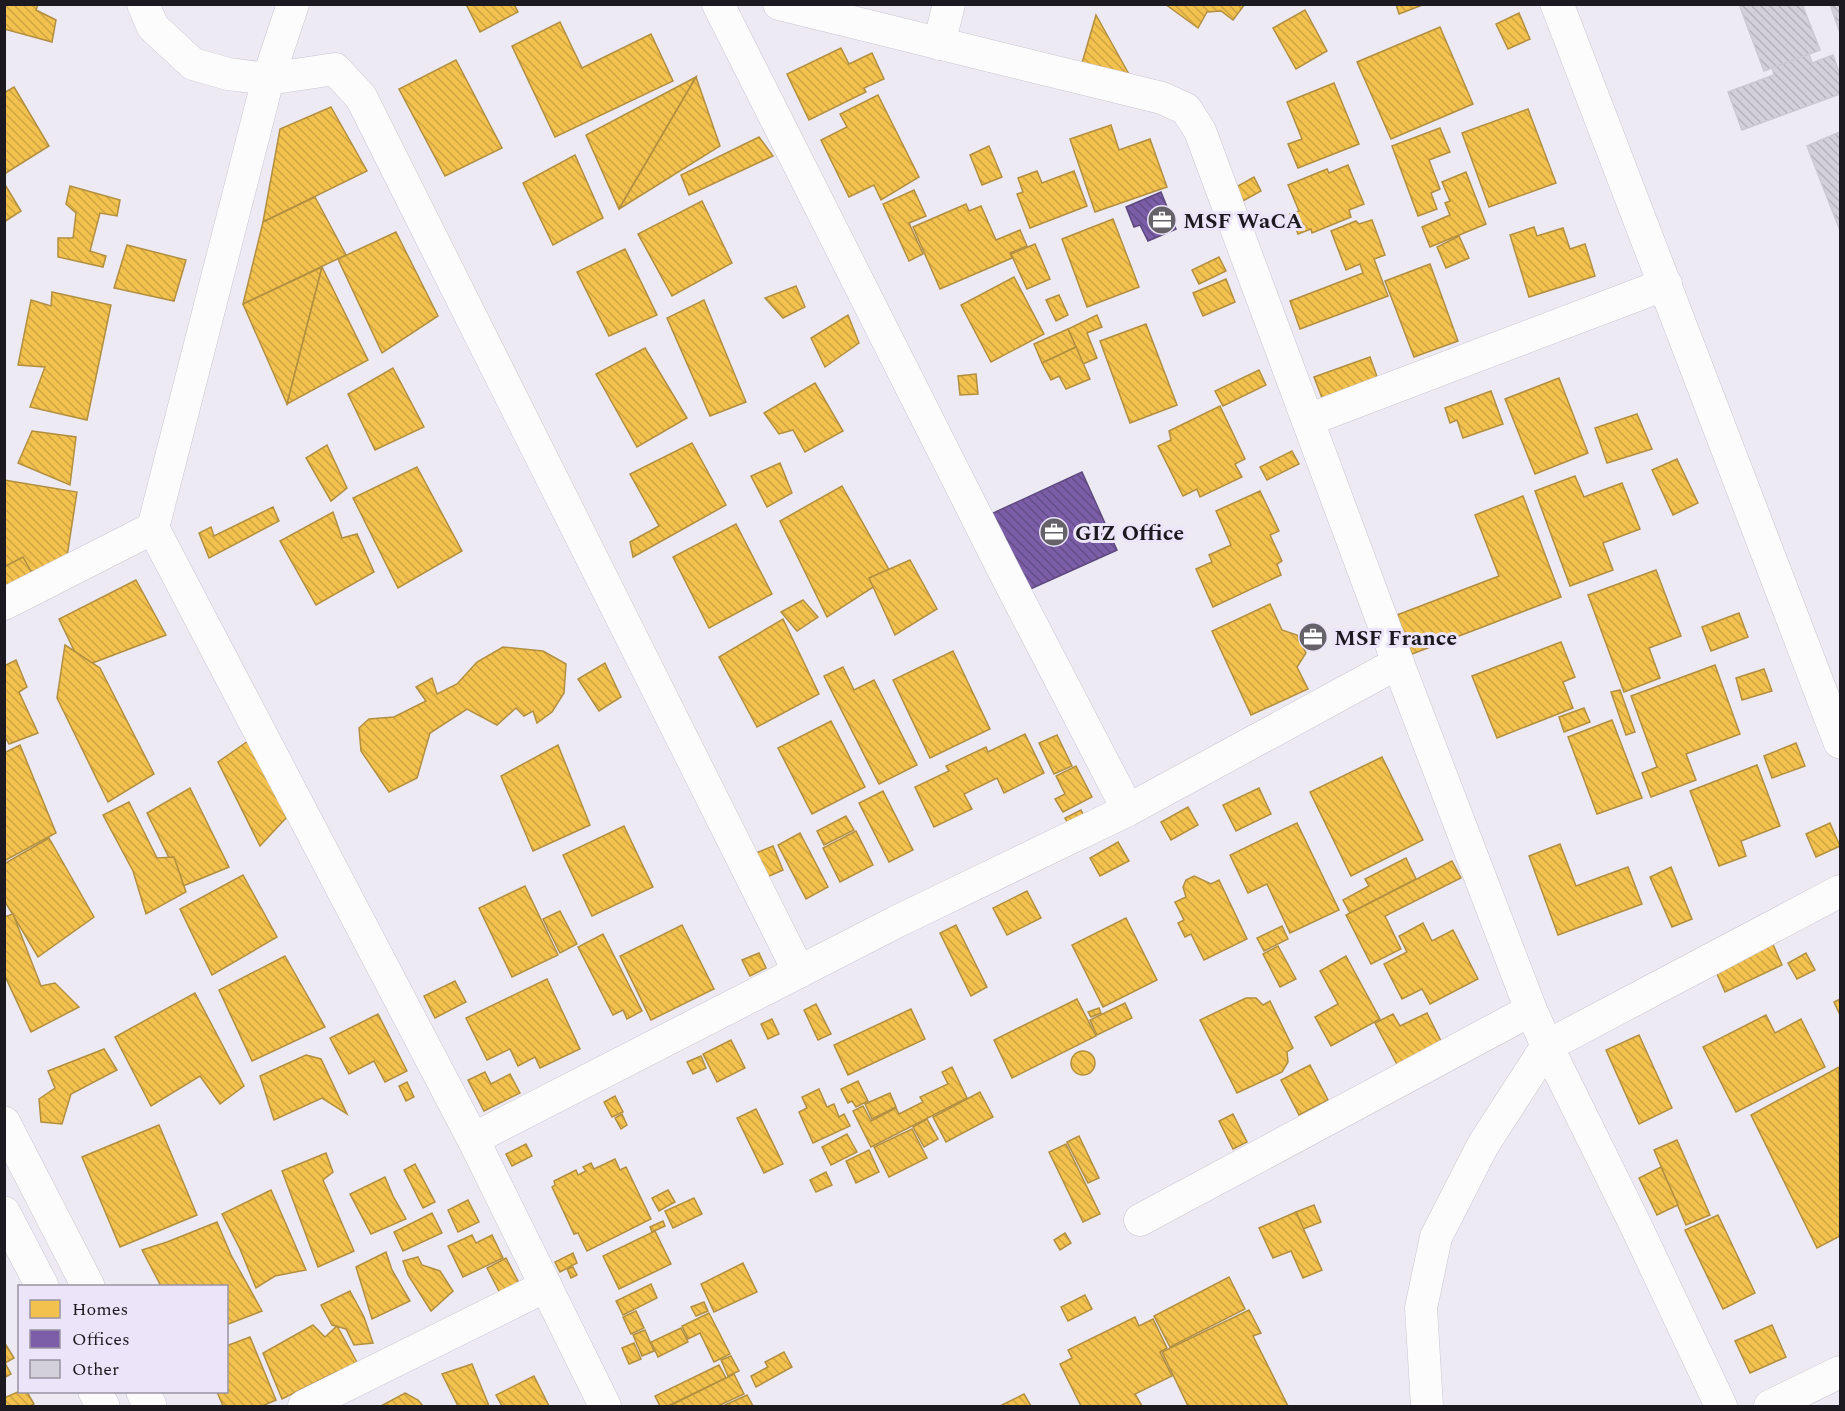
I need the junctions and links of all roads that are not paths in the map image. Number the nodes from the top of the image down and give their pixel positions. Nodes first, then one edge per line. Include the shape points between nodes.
1 (143, 4) edge
2 (294, 4) edge
3 (718, 4) edge
4 (779, 4) edge
5 (948, 4) edge
6 (1557, 4) edge
7 (939, 44) junction
8 (268, 79) junction
9 (1666, 284) junction
10 (1308, 420) junction
11 (153, 528) junction
12 (4, 604) edge
13 (1398, 663) junction
14 (1840, 742) edge
15 (1128, 810) junction
16 (1840, 891) edge
17 (799, 972) junction
18 (1531, 1010) junction
19 (1547, 1046) junction
20 (4, 1123) edge
21 (473, 1139) junction
22 (4, 1212) edge
23 (1140, 1220) dead end
24 (41, 1285) edge
25 (87, 1285) edge
26 (546, 1286) junction
27 (1840, 1372) edge
28 (96, 1393) edge
29 (143, 1393) edge
30 (103, 1407) edge
31 (150, 1407) edge
32 (304, 1407) edge
33 (606, 1407) edge
34 (1428, 1407) edge
35 (1721, 1407) edge
36 (1770, 1407) edge

1 - 8 street via 153,27 193,64
2 - 8 street
3 - 15 street
4 - 7 street
5 - 7 street
6 - 9 street
7 - 10 street via 1162,98 1186,109 1200,131
8 - 11 street
8 - 17 street via 336,69 361,97
9 - 10 street
9 - 14 street
10 - 13 street
11 - 12 street
11 - 21 street
13 - 15 street
13 - 18 street
15 - 17 street
16 - 19 street
17 - 21 street
18 - 19 street
18 - 23 street
19 - 34 street via 1483,1145 1436,1237 1421,1308
19 - 35 street
20 - 25 street
21 - 26 street
22 - 24 street
26 - 32 street
26 - 33 street
27 - 36 street
28 - 30 street
29 - 31 street

